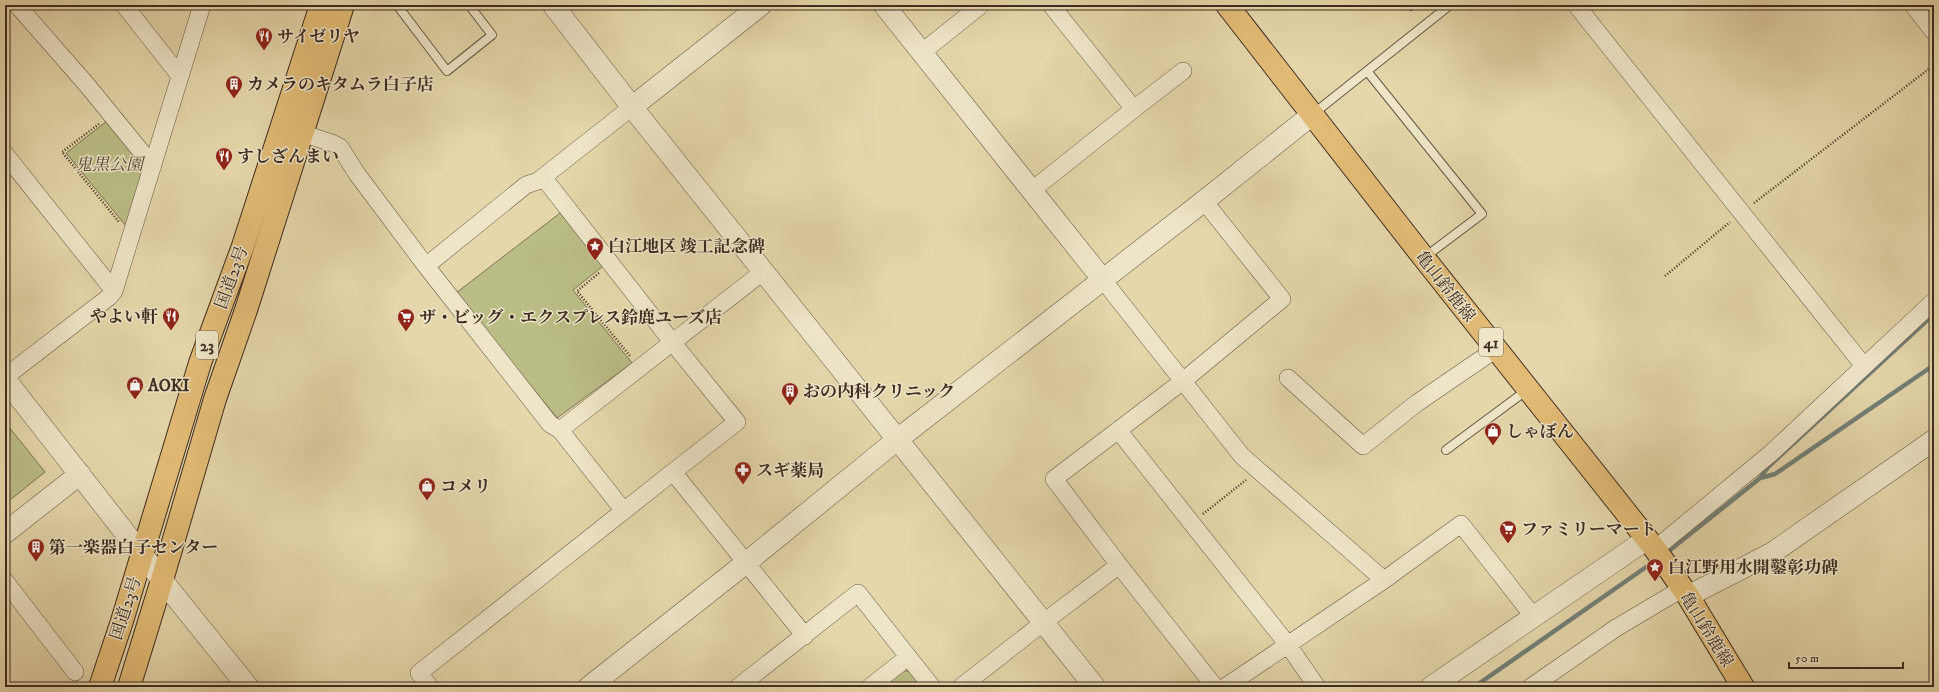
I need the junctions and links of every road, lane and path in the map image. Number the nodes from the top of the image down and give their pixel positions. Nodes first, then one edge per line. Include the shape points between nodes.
1 (17, 5) edge
2 (124, 5) edge
3 (202, 5) edge
4 (321, 5) edge
5 (343, 5) edge
6 (397, 5) edge
7 (469, 5) edge
8 (553, 5) edge
9 (761, 5) edge
10 (884, 5) edge
11 (981, 5) edge
12 (1051, 5) edge
13 (1227, 5) edge
14 (1450, 5) edge
15 (1576, 5) edge
16 (1913, 5) edge
17 (1934, 32) edge
18 (922, 52) junction
19 (1934, 65) edge
20 (1183, 71) dead end
21 (1367, 71) junction
22 (180, 76) junction
23 (632, 107) junction
24 (1134, 110) junction
25 (111, 114) junction
26 (1313, 114) junction
27 (301, 133) junction
28 (5, 154) edge
29 (153, 166) junction
30 (543, 177) junction
31 (1031, 191) junction
32 (1204, 202) junction
33 (1742, 212) junction
34 (131, 236) junction
35 (1424, 258) junction
36 (611, 264) junction
37 (426, 266) junction
38 (764, 271) junction
39 (1665, 276) dead end
40 (1103, 280) junction
41 (114, 291) junction
42 (1934, 301) edge
43 (673, 343) junction
44 (1496, 349) junction
45 (1864, 366) junction
46 (640, 369) junction
47 (5, 378) edge
48 (1288, 378) dead end
49 (1183, 381) junction
50 (1528, 390) junction
51 (560, 430) junction
52 (1118, 430) junction
53 (898, 439) junction
54 (1934, 440) edge
55 (1446, 450) dead end
56 (1258, 470) junction
57 (673, 472) junction
58 (80, 474) junction
59 (624, 511) junction
60 (1192, 523) junction
61 (5, 533) edge
62 (1651, 544) junction
63 (143, 554) junction
64 (747, 562) junction
65 (1119, 565) junction
66 (162, 580) junction
67 (1384, 580) junction
68 (5, 581) edge
69 (1682, 595) junction
70 (1534, 616) junction
71 (1044, 622) junction
72 (804, 636) junction
73 (1288, 645) junction
74 (908, 657) junction
75 (75, 672) dead end
76 (756, 682) edge
77 (100, 687) edge
78 (129, 687) edge
79 (248, 687) edge
80 (430, 687) edge
81 (589, 687) edge
82 (738, 687) edge
83 (870, 687) edge
84 (932, 687) edge
85 (961, 687) edge
86 (1095, 687) edge
87 (1215, 687) edge
88 (1225, 687) edge
89 (1317, 687) edge
90 (1431, 687) edge
91 (1531, 687) edge
92 (1743, 687) edge

1 - 25 street
2 - 22 street
3 - 22 street
4 - 63 main road, 国道23号 / 23 via 243,246 200,363
5 - 27 main road, 国道23号 / 23
6 - 7 lane via 447,71 492,35
8 - 23 street
9 - 23 street
10 - 18 street
11 - 18 street
12 - 24 street
13 - 26 main road, 亀山鈴鹿線 / 41
14 - 21 lane
15 - 33 street
16 - 17 street
18 - 31 street
19 - 33 path
20 - 24 street
21 - 26 lane
21 - 35 lane via 1482,214
22 - 29 street
23 - 30 street
23 - 38 street
24 - 31 street
25 - 29 street
25 - 34 path via 62,152
26 - 32 street
26 - 35 main road, 亀山鈴鹿線 / 41
27 - 37 street via 340,147
27 - 66 main road, 国道23号 / 23 via 246,310 214,399
28 - 41 street
29 - 34 street
30 - 36 street
30 - 37 street via 526,185
31 - 40 street
32 - 40 street
32 - 49 street via 1282,299
33 - 39 path
33 - 45 street
34 - 41 street
35 - 44 main road, 亀山鈴鹿線 / 41
36 - 43 street
36 - 46 path via 578,291
37 - 51 street via 550,424
38 - 43 street
38 - 53 street
40 - 49 street
40 - 53 street
41 - 47 street
42 - 45 street
43 - 46 street
43 - 57 street via 737,422
44 - 48 street via 1417,403 1363,446
44 - 50 main road, 亀山鈴鹿線 / 41
45 - 62 street via 1770,454
46 - 51 street
47 - 58 street
49 - 52 street
49 - 56 street via 1242,456
50 - 55 lane
50 - 62 main road, 亀山鈴鹿線 / 41
51 - 59 street
52 - 60 street
52 - 65 street via 1054,479
53 - 64 street
53 - 71 street
54 - 69 street via 1772,553
56 - 60 path
56 - 67 street
57 - 59 street
57 - 64 street
58 - 61 street
58 - 63 street
59 - 80 street via 418,673
60 - 73 street
62 - 69 main road, 亀山鈴鹿線 / 41
62 - 70 street
63 - 66 street
63 - 77 main road, 国道23号 / 23
64 - 72 street
64 - 81 street
65 - 71 street
65 - 87 street
66 - 78 main road, 国道23号 / 23
66 - 79 street
67 - 70 street via 1461,524
67 - 73 street
68 - 75 street
69 - 91 street via 1616,628
69 - 92 main road, 亀山鈴鹿線 / 41
70 - 90 street
71 - 85 street
71 - 86 street
72 - 74 street via 858,593
72 - 76 street
73 - 88 street
73 - 89 street
74 - 83 street
74 - 84 street
76 - 82 street

